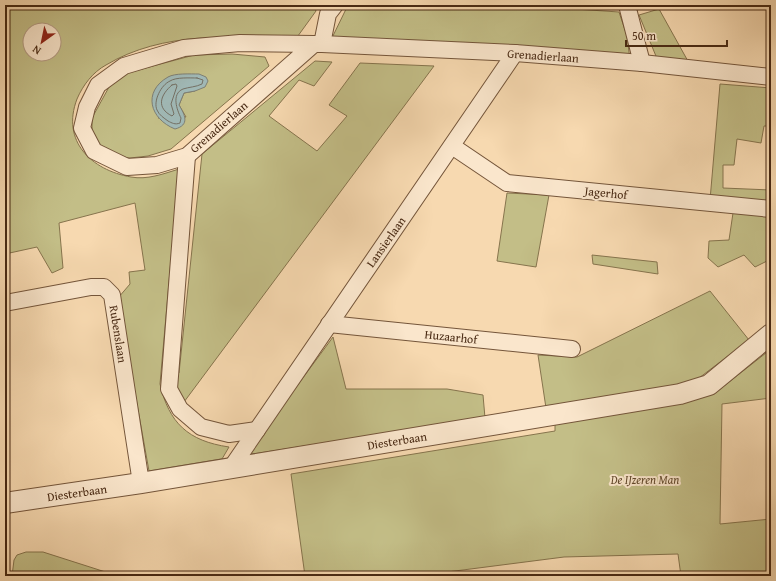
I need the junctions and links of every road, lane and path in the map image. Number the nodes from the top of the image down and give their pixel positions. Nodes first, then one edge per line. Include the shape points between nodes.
1 (335, 5) edge
2 (627, 5) edge
3 (318, 44) junction
4 (515, 53) junction
5 (642, 63) junction
6 (771, 77) edge
7 (452, 146) junction
8 (187, 156) junction
9 (771, 209) edge
10 (5, 303) edge
11 (329, 324) junction
12 (770, 336) edge
13 (572, 349) dead end
14 (257, 430) junction
15 (230, 468) junction
16 (141, 483) junction
17 (5, 503) edge

1 - 3 street via 328,14
2 - 5 street
3 - 4 street, Grenadierlaan
3 - 8 street, Grenadierlaan
3 - 8 street, Grenadierlaan via 240,43 184,48 124,66 98,85 87,107 82,128 94,151 127,167 157,165
4 - 5 street, Grenadierlaan
4 - 7 street, Lansierlaan
5 - 6 street, Grenadierlaan
7 - 9 street, Jagerhof via 507,183
7 - 11 street, Lansierlaan
8 - 14 street via 169,389 180,409 201,427 229,434
10 - 16 street, Rubenslaan via 91,287 104,287 112,295
11 - 13 street, Huzaarhof
11 - 14 street, Lansierlaan
12 - 15 street, Diesterbaan via 709,385 680,394
14 - 15 street, Lansierlaan
15 - 16 street, Diesterbaan
16 - 17 street, Diesterbaan

